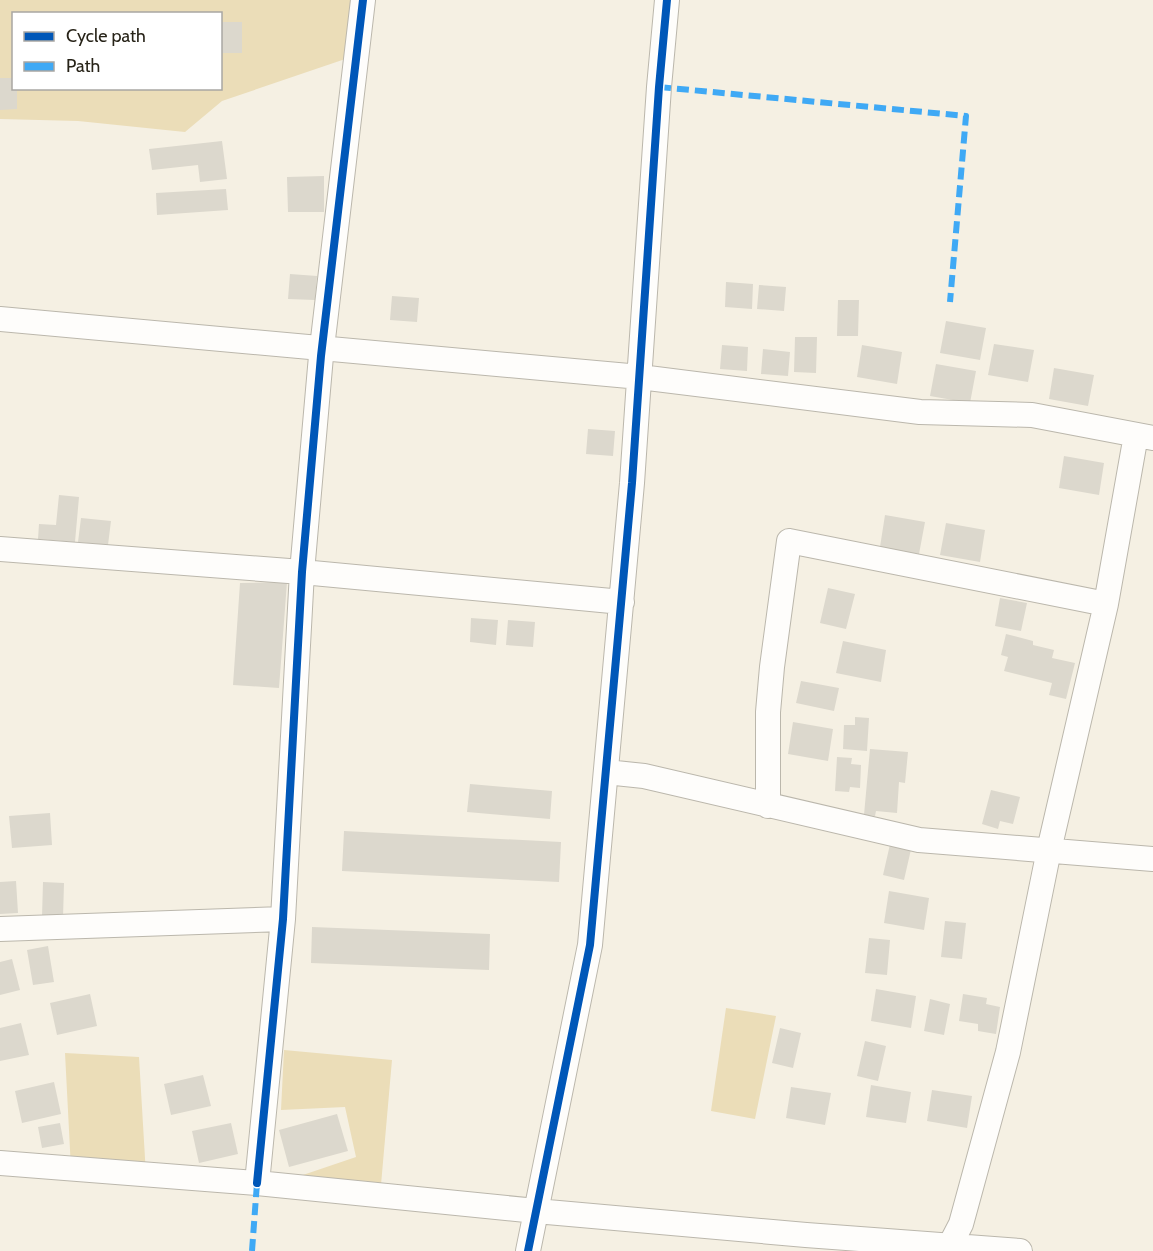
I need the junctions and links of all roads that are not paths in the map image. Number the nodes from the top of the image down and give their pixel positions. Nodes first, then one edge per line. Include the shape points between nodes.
1 (363, 0) edge
2 (668, 0) edge
3 (0, 319) edge
4 (322, 348) junction
5 (640, 377) junction
6 (1145, 436) edge
7 (0, 549) edge
8 (302, 572) junction
9 (622, 602) junction
10 (1107, 604) junction
11 (606, 772) junction
12 (768, 806) junction
13 (1049, 850) junction
14 (1153, 859) edge
15 (283, 919) junction
16 (0, 930) edge
17 (0, 1163) edge
18 (257, 1183) junction
19 (537, 1211) junction
20 (948, 1249) edge
21 (528, 1251) edge
22 (1020, 1251) edge

1 - 4 street
2 - 5 street
3 - 4 street
4 - 5 street
4 - 8 street
5 - 6 street via 920,412 1032,415
5 - 9 street
6 - 10 street
7 - 8 street
8 - 9 street
8 - 15 street
9 - 11 street
10 - 12 street via 789,541 771,667
10 - 13 street
11 - 12 street via 644,776
11 - 19 street via 590,945
12 - 13 street via 919,840
13 - 14 street
13 - 20 street via 1008,1052 961,1224
15 - 16 street
15 - 18 street
17 - 18 street
18 - 19 street
19 - 20 street
19 - 21 street
20 - 22 street

